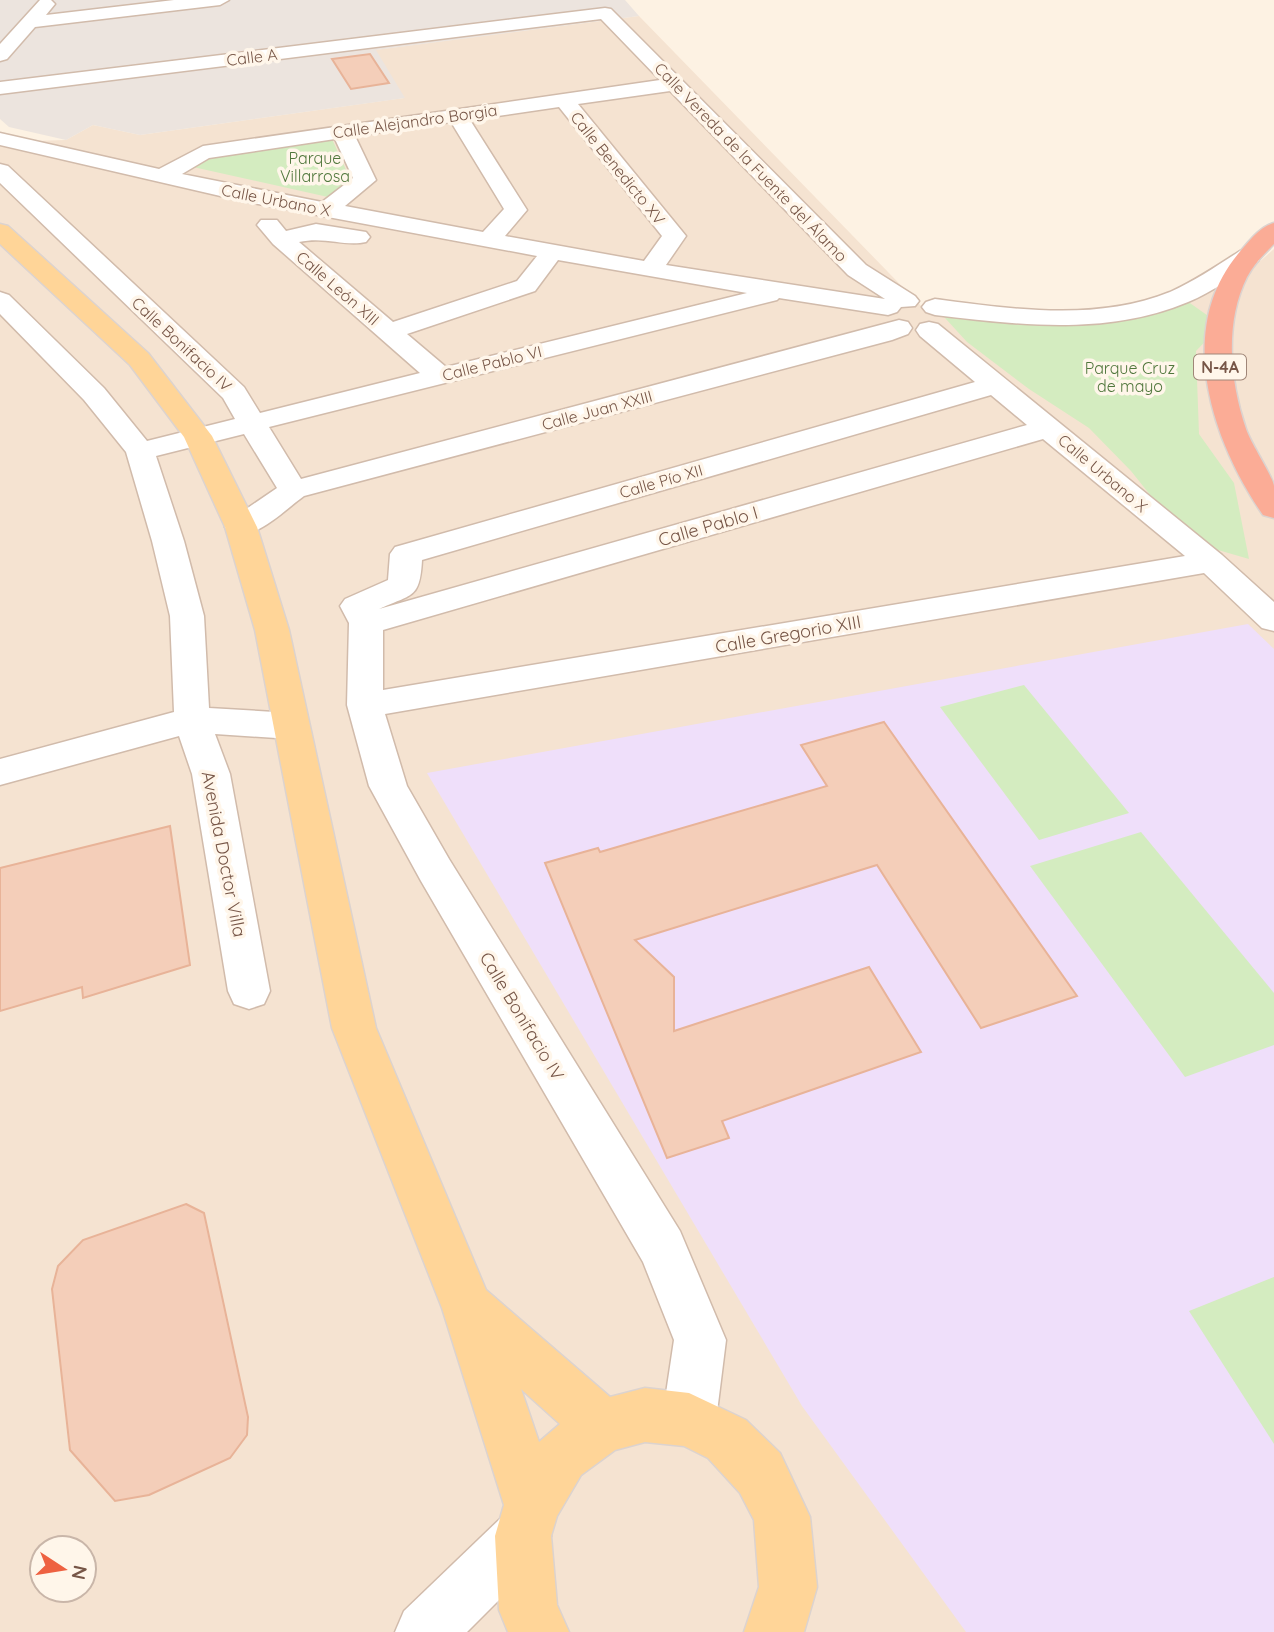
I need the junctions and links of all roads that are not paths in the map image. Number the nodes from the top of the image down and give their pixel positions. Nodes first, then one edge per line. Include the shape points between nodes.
1 (50, 0) edge
2 (220, 0) edge
3 (492, 9) dead end
4 (605, 13) joint
5 (30, 22) junction
6 (504, 26) junction
7 (0, 55) edge
8 (675, 84) junction
9 (0, 88) edge
10 (564, 100) junction
11 (457, 116) junction
12 (342, 132) junction
13 (3, 143) edge
14 (0, 172) edge
15 (162, 177) junction
16 (242, 194) junction
17 (327, 209) junction
18 (1274, 230) edge
19 (281, 239) junction
20 (489, 239) junction
21 (5, 242) edge
22 (553, 251) junction
23 (1249, 256) junction
24 (650, 270) junction
25 (787, 290) junction
26 (1, 302) edge
27 (911, 315) junction
28 (388, 332) junction
29 (440, 376) junction
30 (995, 385) junction
31 (253, 422) junction
32 (1049, 428) junction
33 (198, 436) junction
34 (140, 451) junction
35 (293, 491) junction
36 (1274, 509) edge
37 (241, 527) junction
38 (1211, 562) junction
39 (362, 615) junction
40 (1274, 620) edge
41 (365, 705) junction
42 (192, 720) junction
43 (291, 726) junction
44 (0, 772) edge
45 (249, 990) dead end
46 (468, 1308) junction
47 (689, 1420) junction
48 (602, 1426) junction
49 (527, 1520) junction
50 (425, 1632) edge
51 (539, 1632) edge
52 (774, 1632) edge

1 - 5 street
2 - 5 street
3 - 6 street
4 - 6 street, Calle A
4 - 8 street, Calle Vereda de la Fuente del Álamo
5 - 7 street
6 - 9 street, Calle A
8 - 10 street, Calle Alejandro Borgia
8 - 27 street, Calle Vereda de la Fuente del Álamo via 857,270
10 - 11 street, Calle Alejandro Borgia
10 - 24 street, Calle Benedicto XV via 674,236
11 - 12 street, Calle Alejandro Borgia
11 - 20 street via 516,210
12 - 15 street, Calle Alejandro Borgia via 203,152
12 - 17 street via 365,180
13 - 15 street, Calle Urbano X
14 - 31 street, Calle Bonifacio IV via 234,393
15 - 16 street, Calle Urbano X
16 - 17 street, Calle Urbano X
16 - 19 street, Calle León XIII
17 - 20 street, Calle Urbano X
18 - 23 highway, N-4A
19 - 22 street, Calle Urbano X via 316,231 524,259
19 - 28 street, Calle León XIII
20 - 22 street, Calle Urbano X
21 - 33 main road via 139,359
22 - 24 street, Calle Urbano X
22 - 28 street via 526,286
23 - 27 street via 1180,296 1110,315 1059,319
23 - 36 highway, N-4A via 1231,284 1219,335 1220,387 1239,448
24 - 25 street, Calle Urbano X
25 - 27 street, Calle Urbano X
25 - 29 street, Calle Pablo VI
26 - 34 street via 94,394
27 - 30 street, Calle Urbano X
27 - 35 street, Calle Juan XXIII
28 - 29 street, Calle León XIII
29 - 31 street, Calle Pablo VI
30 - 32 street, Calle Urbano X
30 - 39 street, Calle Pío XII via 406,554 404,585
31 - 33 street, Calle Pablo VI
31 - 35 street, Calle Bonifacio IV
32 - 38 street, Calle Urbano X
32 - 39 street, Calle Pablo I
33 - 34 street, Calle Pablo VI
33 - 37 main road
34 - 42 street via 187,615
35 - 37 street
37 - 43 main road via 271,630
38 - 40 street, Calle Urbano X
38 - 41 street, Calle Gregorio XIII
39 - 41 street, Calle Bonifacio IV
41 - 47 street, Calle Bonifacio IV via 388,786 662,1248 700,1340
42 - 43 street
42 - 44 street
42 - 45 street, Avenida Doctor Villa via 211,774
43 - 46 main road via 354,1028
46 - 48 main road
46 - 49 main road
47 - 48 main road via 645,1415
47 - 52 main road via 727,1438 760,1473 782,1517 788,1587
48 - 49 main road via 562,1456
49 - 50 street
49 - 51 main road via 527,1609

